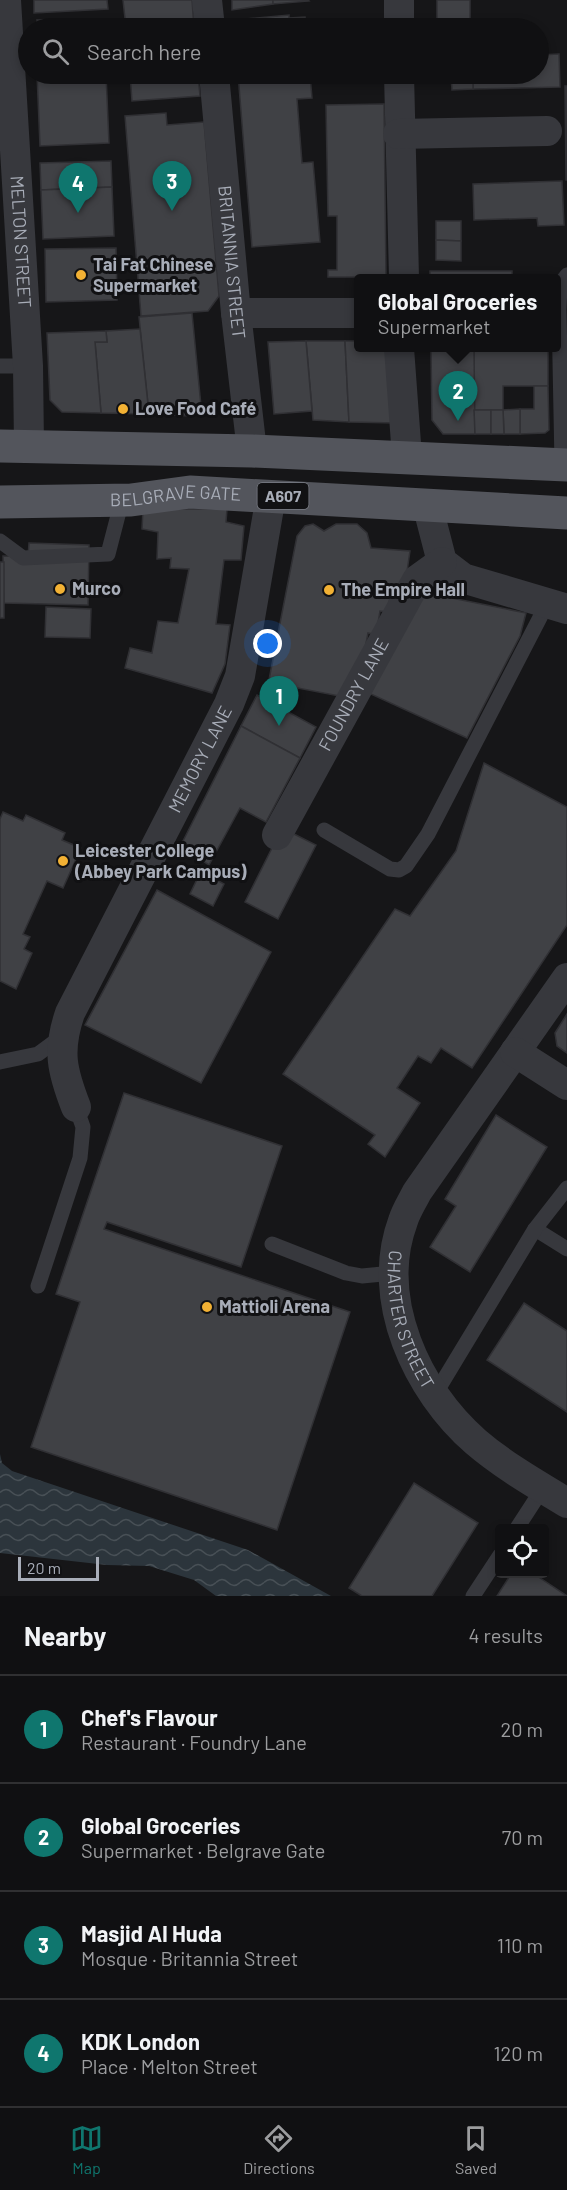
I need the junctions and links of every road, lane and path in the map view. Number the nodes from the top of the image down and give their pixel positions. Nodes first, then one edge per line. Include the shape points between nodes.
1 (6, 0) edge
2 (207, 0) edge
3 (399, 0) edge
4 (209, 18) edge
5 (399, 18) edge
6 (215, 84) edge
7 (399, 84) edge
8 (547, 130) dead end
9 (398, 134) junction
10 (404, 274) edge
11 (236, 313) junction
12 (354, 313) edge
13 (399, 352) edge
14 (561, 352) edge
15 (14, 366) edge
16 (14, 446) edge
17 (252, 451) junction
18 (407, 457) junction
19 (565, 465) edge
20 (271, 496) junction
21 (122, 500) junction
22 (0, 502) edge
23 (427, 504) junction
24 (567, 513) edge
25 (0, 541) edge
26 (442, 562) junction
27 (558, 605) edge
28 (324, 830) dead end
29 (277, 835) dead end
30 (567, 978) edge
31 (62, 1037) junction
32 (515, 1052) junction
33 (0, 1062) edge
34 (567, 1085) edge
35 (76, 1107) joint
36 (567, 1188) edge
37 (535, 1229) junction
38 (272, 1244) dead end
39 (567, 1249) edge
40 (393, 1273) junction
41 (38, 1286) dead end
42 (434, 1396) junction
43 (555, 1496) edge
44 (522, 1524) edge
45 (495, 1563) edge
46 (473, 1596) edge

1 - 15 street, MELTON STREET
2 - 4 street
3 - 5 street
6 - 11 street, BRITANNIA STREET
7 - 9 street
8 - 9 street
9 - 10 street
11 - 12 street
11 - 17 street, BRITANNIA STREET
13 - 18 street
14 - 19 lane
15 - 16 street, MELTON STREET
16 - 17 main road
17 - 18 main road
18 - 19 main road
20 - 21 main road, BELGRAVE GATE / A607 via 190,492
20 - 23 main road, BELGRAVE GATE / A607
20 - 31 street, MEMORY LANE via 242,665 233,695 70,1013
21 - 22 main road, BELGRAVE GATE / A607
21 - 25 lane via 108,554 23,558
23 - 24 main road, BELGRAVE GATE / A607
23 - 26 street
26 - 27 street via 464,579
26 - 29 street, FOUNDRY LANE via 417,580
27 - 28 lane via 406,866 390,869
30 - 32 street, CHARTER STREET
31 - 33 lane via 38,1054
31 - 35 street, MEMORY LANE via 66,1082
32 - 34 street
32 - 40 street, CHARTER STREET via 417,1192 402,1221
35 - 41 lane via 83,1127 80,1158
36 - 37 lane
37 - 39 lane
37 - 42 lane
38 - 40 lane via 346,1273
40 - 42 street, CHARTER STREET via 404,1335
42 - 43 street, CHARTER STREET via 475,1441
43 - 44 lane
45 - 46 lane

